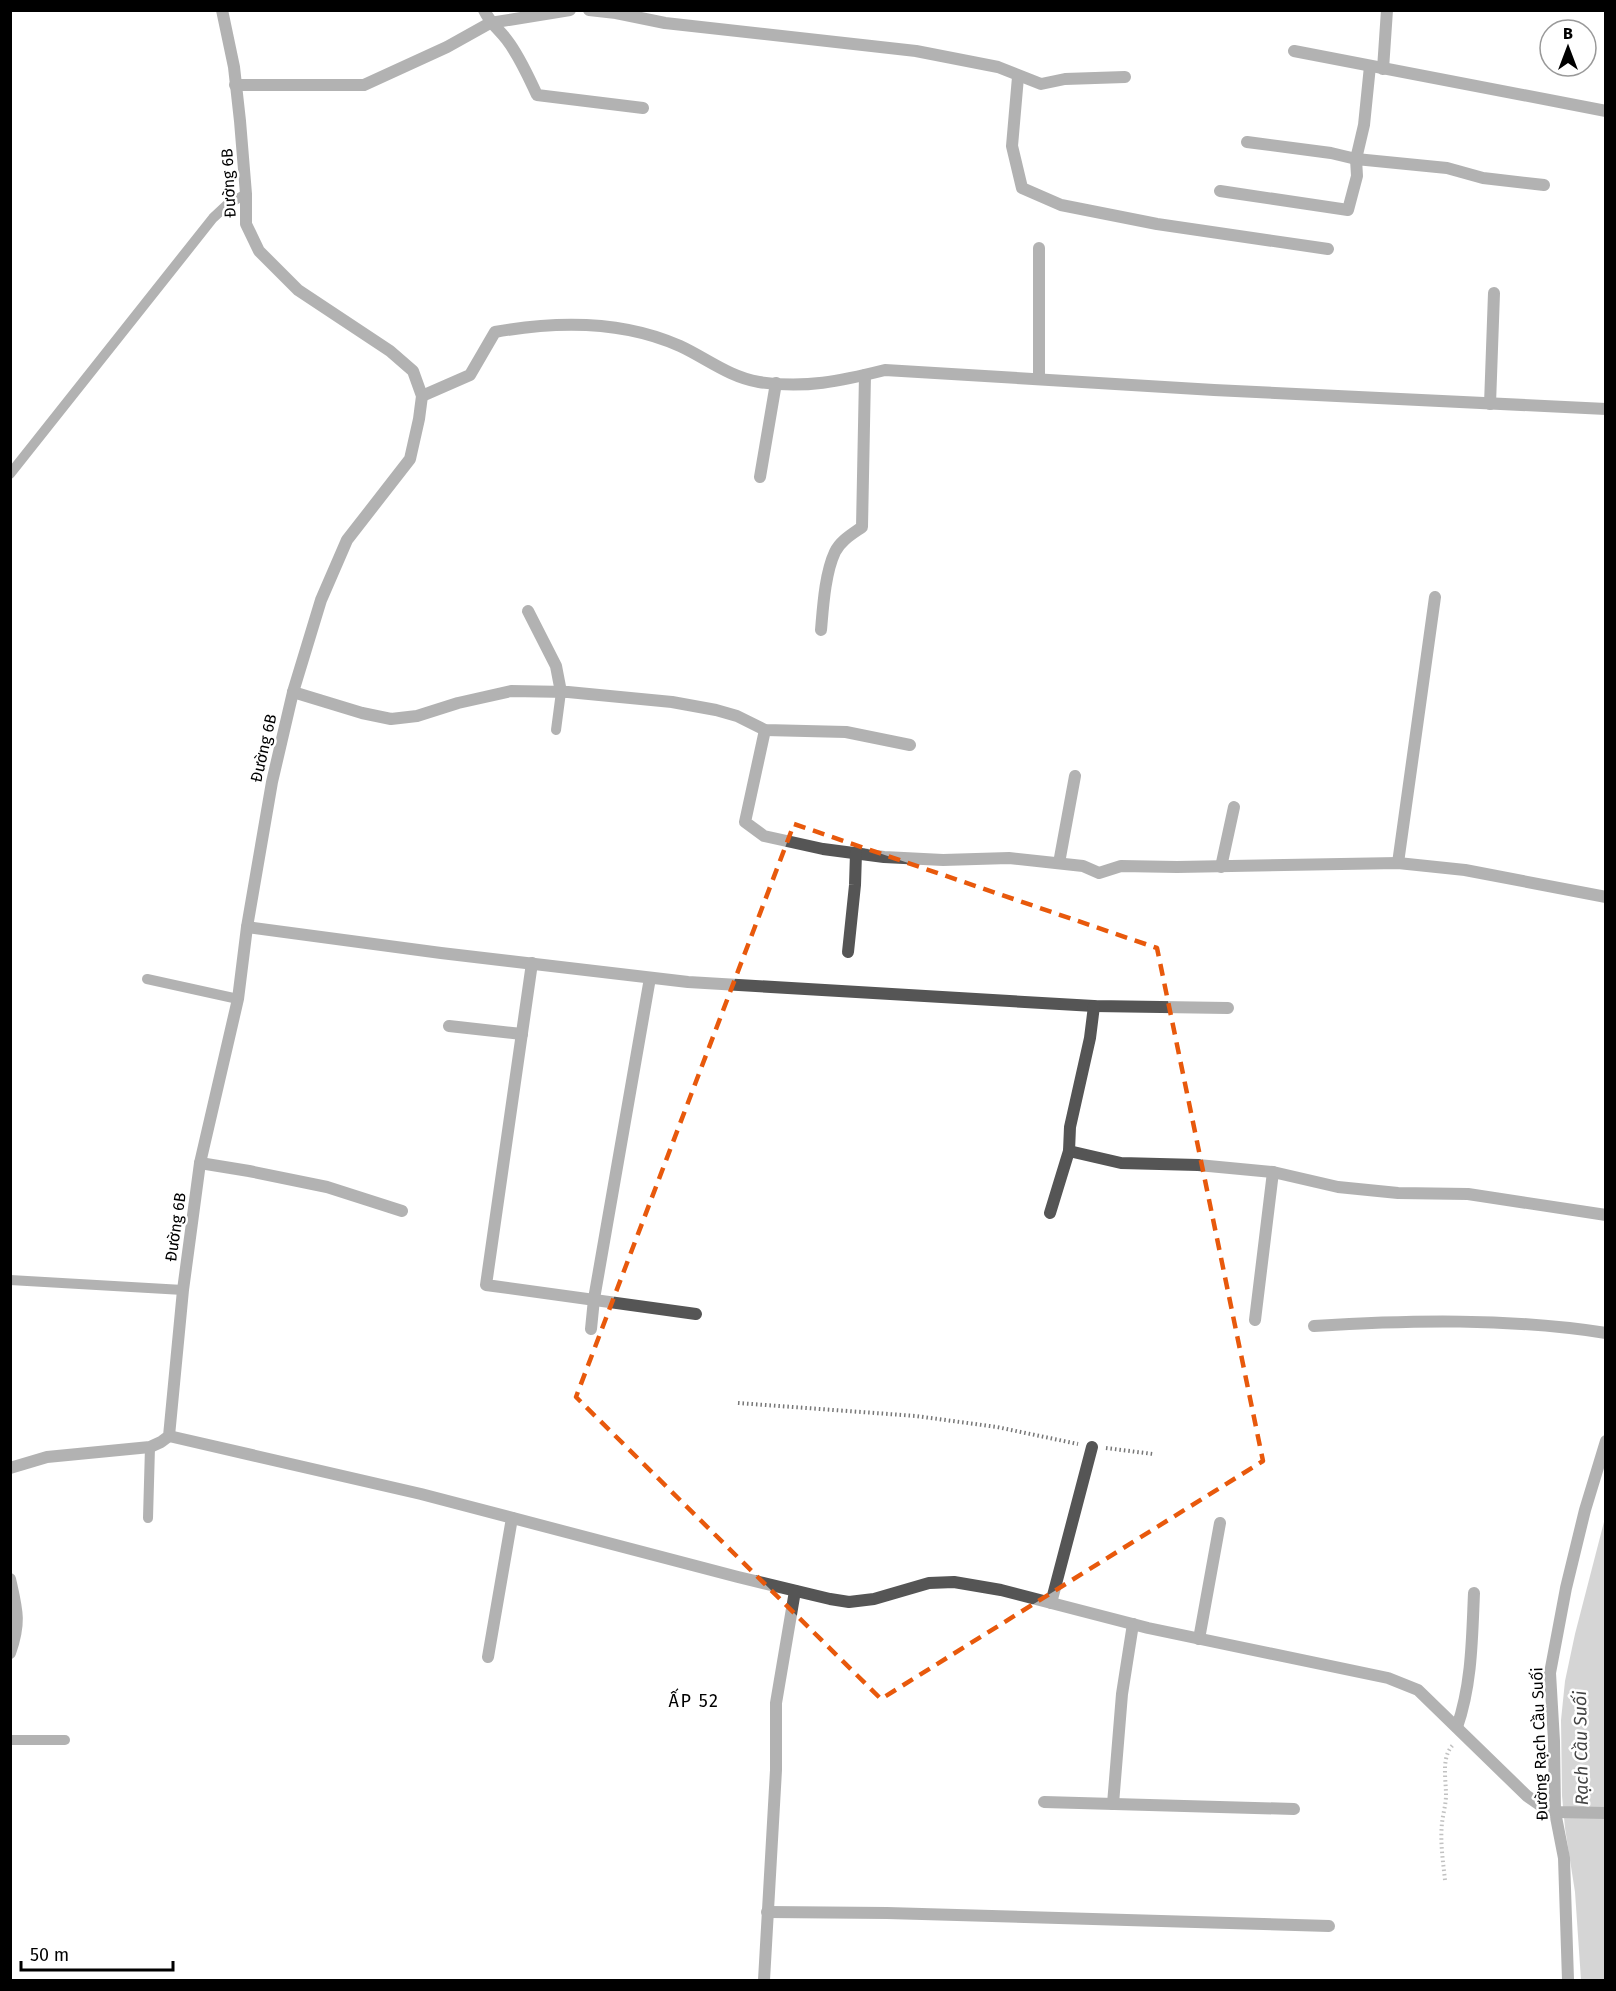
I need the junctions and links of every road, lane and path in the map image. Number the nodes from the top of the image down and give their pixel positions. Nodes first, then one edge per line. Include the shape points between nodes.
1 (222, 10) edge
2 (484, 10) edge
3 (570, 10) edge
4 (589, 10) edge
5 (1387, 10) edge
6 (490, 23) junction
7 (1294, 51) dead end
8 (1376, 67) junction
9 (1018, 76) junction
10 (1125, 77) dead end
11 (235, 85) junction
12 (643, 108) dead end
13 (1605, 111) edge
14 (1247, 142) dead end
15 (1356, 159) junction
16 (1544, 185) dead end
17 (1220, 191) dead end
18 (246, 194) junction
19 (1039, 248) dead end
20 (1328, 249) dead end
21 (1494, 293) dead end
22 (865, 375) junction
23 (1039, 379) junction
24 (776, 384) junction
25 (422, 396) junction
26 (1490, 404) junction
27 (1605, 409) edge
28 (10, 474) edge
29 (759, 477) dead end
30 (1435, 597) dead end
31 (528, 611) dead end
32 (821, 630) dead end
33 (292, 692) junction
34 (561, 692) junction
35 (556, 730) dead end
36 (765, 730) junction
37 (910, 745) dead end
38 (1075, 776) dead end
39 (1234, 807) dead end
40 (856, 854) junction
41 (1059, 863) junction
42 (1398, 863) junction
43 (1221, 867) junction
44 (1605, 897) edge
45 (247, 927) junction
46 (848, 952) dead end
47 (532, 963) junction
48 (650, 978) junction
49 (147, 979) dead end
50 (238, 999) junction
51 (1094, 1006) junction
52 (1228, 1008) dead end
53 (449, 1026) dead end
54 (522, 1034) junction
55 (1069, 1151) junction
56 (200, 1163) junction
57 (1273, 1172) junction
58 (402, 1211) dead end
59 (1050, 1213) dead end
60 (1605, 1215) edge
61 (10, 1280) edge
62 (183, 1290) junction
63 (594, 1299) junction
64 (696, 1314) dead end
65 (1255, 1320) dead end
66 (1314, 1326) dead end
67 (591, 1329) dead end
68 (1605, 1333) edge
69 (738, 1403) dead end
70 (169, 1436) junction
71 (1605, 1441) edge
72 (150, 1447) junction
73 (1092, 1447) junction
74 (1153, 1454) dead end
75 (10, 1468) edge
76 (148, 1518) dead end
77 (512, 1518) junction
78 (1220, 1523) dead end
79 (10, 1579) edge
80 (795, 1591) junction
81 (1474, 1593) dead end
82 (1051, 1603) junction
83 (1133, 1624) junction
84 (1199, 1639) junction
85 (10, 1653) edge
86 (488, 1657) dead end
87 (1461, 1731) junction
88 (10, 1740) edge
89 (65, 1740) dead end
90 (1044, 1802) dead end
91 (1113, 1804) junction
92 (1294, 1809) dead end
93 (1556, 1812) junction
94 (1605, 1814) edge
95 (1445, 1880) dead end
96 (767, 1912) junction
97 (1329, 1926) dead end
98 (764, 1980) edge
99 (1568, 1980) edge

1 - 11 street, Đường 6B
2 - 6 street
3 - 6 street
4 - 9 street via 665,23 916,51 998,67
5 - 8 street
6 - 11 street via 364,85
6 - 12 street via 523,63 537,95
7 - 8 street
8 - 13 street
8 - 15 street
9 - 10 street via 1041,84
9 - 20 street via 1012,146 1022,188 1061,205 1136,220
11 - 18 street, Đường 6B
14 - 15 street
15 - 16 street via 1447,168 1483,178
15 - 17 street via 1357,176 1348,210
18 - 25 street, Đường 6B via 246,224 259,251 298,290 390,351 413,371
18 - 28 lane via 213,218
19 - 23 street
21 - 26 street
22 - 23 street via 885,370
22 - 24 street via 836,383
22 - 32 street via 862,527 846,537 835,551 824,594
23 - 26 street
24 - 25 street via 757,382 718,368 648,334 595,325 534,325 495,332 470,375
24 - 29 street
25 - 33 street, Đường 6B via 410,459 347,540 321,600
26 - 27 street
30 - 42 street
31 - 34 street via 556,666
33 - 34 street via 391,719 510,692
33 - 45 street, Đường 6B
34 - 35 lane
34 - 36 street via 716,710
36 - 37 street via 846,732
36 - 40 street via 745,822 764,836
38 - 41 street
39 - 43 street
40 - 41 street
40 - 46 street
41 - 43 street via 1099,873 1121,866
42 - 43 street
42 - 44 street via 1465,870
45 - 47 street
45 - 50 street, Đường 6B
47 - 48 street
47 - 54 street
48 - 51 street
48 - 63 street
49 - 50 lane
50 - 56 street, Đường 6B
51 - 52 street
51 - 55 street via 1070,1127
53 - 54 street
54 - 63 street via 486,1285
55 - 57 street via 1121,1163
55 - 59 street
56 - 58 street via 327,1187
56 - 62 street, Đường 6B
57 - 60 street via 1338,1187 1468,1194
57 - 65 street
61 - 62 lane
62 - 70 street, Đường 6B
63 - 64 street
63 - 67 street
66 - 68 street via 1482,1322 1551,1325
69 - 73 path via 916,1416 997,1427
70 - 72 street
70 - 77 street
71 - 93 street, Đường Rạch Cầu Suối via 1566,1588 1550,1673
72 - 75 street via 47,1457
72 - 76 lane
73 - 74 path
73 - 82 street
77 - 80 street
77 - 86 street
78 - 84 street
79 - 85 street via 18,1616
80 - 82 street via 849,1602 929,1583 954,1582
80 - 96 street via 776,1703
81 - 87 street
82 - 83 street
83 - 84 street
83 - 91 street via 1122,1694
84 - 87 street via 1388,1677 1418,1690
87 - 93 street via 1527,1796 1542,1808
87 - 95 path via 1448,1750 1444,1770
88 - 89 lane
90 - 91 street
91 - 92 street
93 - 94 street
93 - 99 street, Đường Rạch Cầu Suối via 1564,1858
96 - 97 street
96 - 98 street

